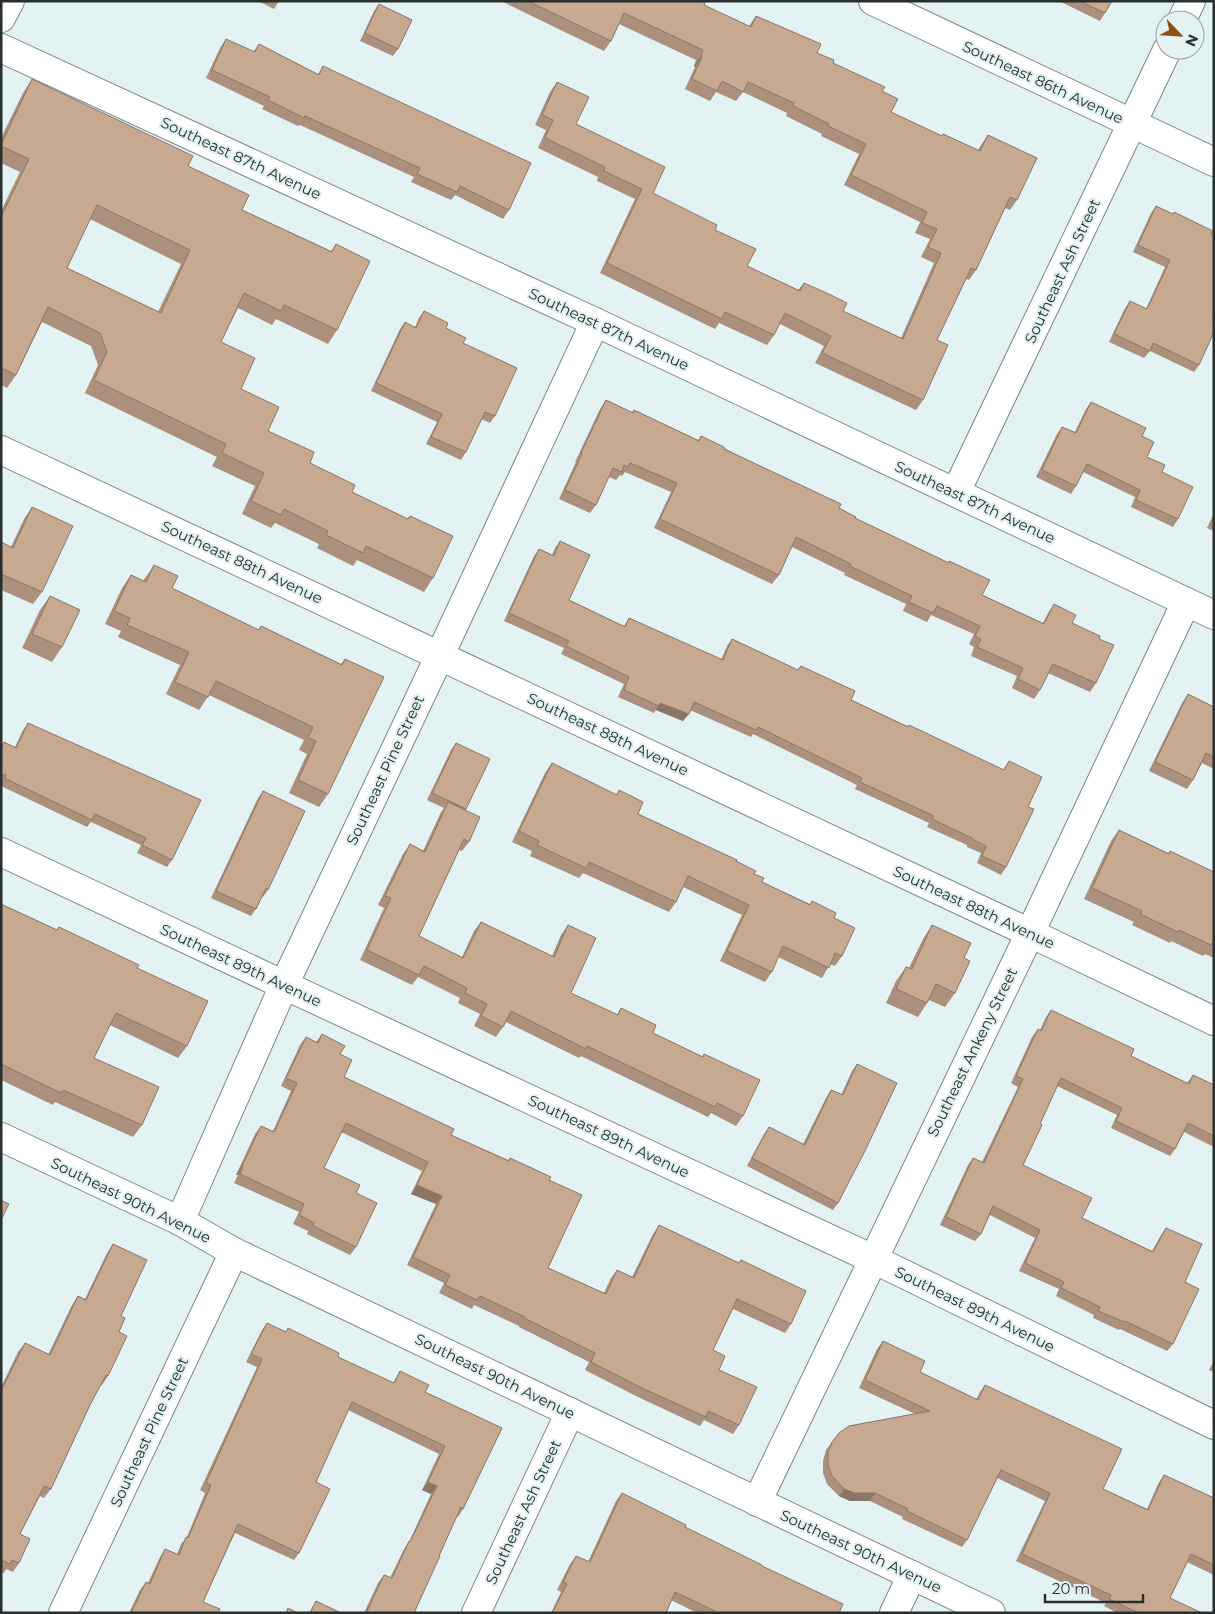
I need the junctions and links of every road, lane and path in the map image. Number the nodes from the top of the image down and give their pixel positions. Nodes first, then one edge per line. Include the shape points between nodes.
1 (10, 1) edge
2 (873, 1) edge
3 (1, 18) edge
4 (1, 48) edge
5 (1163, 60) edge
6 (1132, 123) junction
7 (1214, 162) edge
8 (595, 322) junction
9 (1, 450) edge
10 (956, 492) junction
11 (1186, 602) junction
12 (1214, 615) edge
13 (440, 655) junction
14 (1, 852) edge
15 (1030, 933) junction
16 (284, 986) junction
17 (1214, 1021) edge
18 (1, 1137) edge
19 (180, 1221) junction
20 (234, 1252) junction
21 (873, 1259) junction
22 (570, 1412) junction
23 (1214, 1426) edge
24 (757, 1502) junction
25 (912, 1575) junction
26 (64, 1613) edge
27 (476, 1613) edge
28 (894, 1613) edge
29 (991, 1613) edge

1 - 3 street
2 - 6 street, Southeast 86th Avenue
4 - 8 street, Southeast 87th Avenue
5 - 6 street, Southeast Ash Street
6 - 7 street, Southeast 86th Avenue
6 - 10 street, Southeast Ash Street
8 - 10 street, Southeast 87th Avenue
8 - 13 street, Southeast Pine Street
9 - 13 street, Southeast 88th Avenue
10 - 11 street, Southeast 87th Avenue
11 - 12 street, Southeast 87th Avenue
11 - 15 street, Southeast Ankeny Street
13 - 15 street, Southeast 88th Avenue
13 - 16 street, Southeast Pine Street
14 - 16 street, Southeast 89th Avenue
15 - 17 street, Southeast 88th Avenue
15 - 21 street, Southeast Ankeny Street
16 - 19 street, Southeast Pine Street
16 - 21 street, Southeast 89th Avenue
18 - 19 street, Southeast 90th Avenue
19 - 20 street, Southeast 90th Avenue
20 - 22 street, Southeast 90th Avenue
20 - 26 street, Southeast Pine Street
21 - 23 street, Southeast 89th Avenue
21 - 24 street, Southeast Ankeny Street
22 - 24 street, Southeast 90th Avenue
22 - 27 street, Southeast Ash Street
24 - 25 street, Southeast 90th Avenue
25 - 28 street
25 - 29 street, Southeast 90th Avenue

